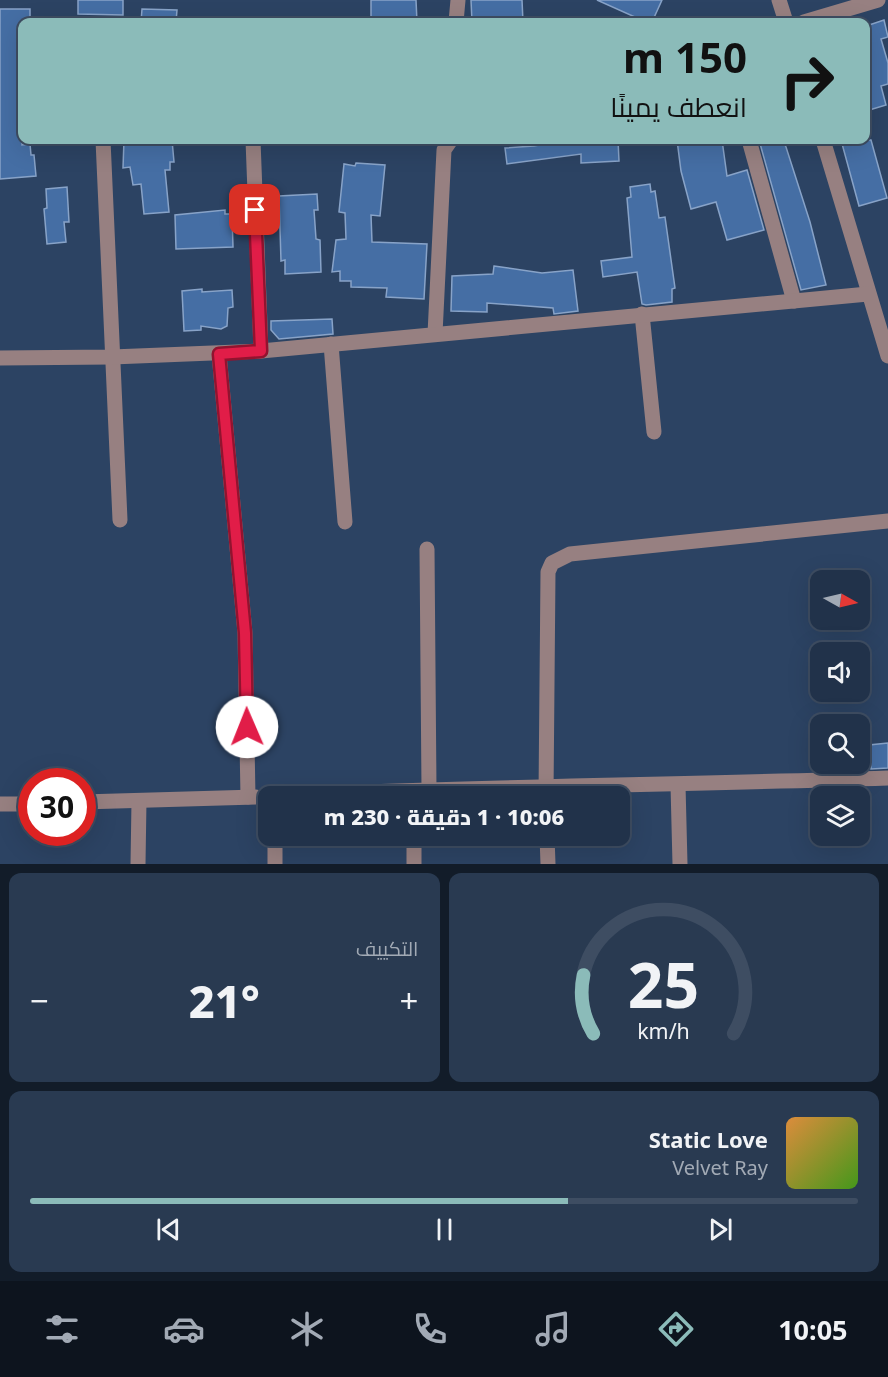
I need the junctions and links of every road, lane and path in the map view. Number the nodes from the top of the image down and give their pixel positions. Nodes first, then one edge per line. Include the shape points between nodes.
1 (458, 0) edge
2 (779, 0) edge
3 (878, 0) edge
4 (456, 18) edge
5 (785, 18) edge
6 (817, 18) edge
7 (103, 144) edge
8 (253, 144) edge
9 (448, 144) edge
10 (750, 144) edge
11 (824, 144) edge
12 (868, 294) junction
13 (794, 301) junction
14 (642, 314) junction
15 (435, 334) junction
16 (331, 345) junction
17 (261, 351) junction
18 (219, 354) junction
19 (888, 356) edge
20 (112, 357) junction
21 (0, 358) edge
22 (654, 432) dead end
23 (120, 520) dead end
24 (888, 521) edge
25 (345, 522) dead end
26 (427, 549) dead end
27 (888, 778) edge
28 (429, 786) edge
29 (546, 786) edge
30 (678, 786) junction
31 (630, 788) edge
32 (248, 797) junction
33 (258, 797) edge
34 (139, 801) junction
35 (96, 802) edge
36 (0, 804) edge
37 (18, 804) edge
38 (275, 846) edge
39 (414, 846) edge
40 (547, 846) edge
41 (138, 864) edge
42 (275, 864) edge
43 (414, 864) edge
44 (548, 864) edge
45 (680, 864) edge

1 - 4 street
2 - 5 street
3 - 6 street
7 - 20 street
8 - 17 street
9 - 15 street via 444,150
10 - 13 street
11 - 12 street
12 - 13 street
12 - 19 street
13 - 14 street
14 - 15 street
14 - 22 street
15 - 16 street
16 - 17 street
16 - 25 street
17 - 18 street
18 - 20 street
18 - 32 street via 245,633
20 - 21 street
20 - 23 street
24 - 29 street via 570,554 552,562 548,572
26 - 28 street
27 - 30 street
30 - 31 street
30 - 45 street
32 - 33 street
32 - 34 street
34 - 35 street
34 - 41 street
36 - 37 street
38 - 42 street
39 - 43 street
40 - 44 street

